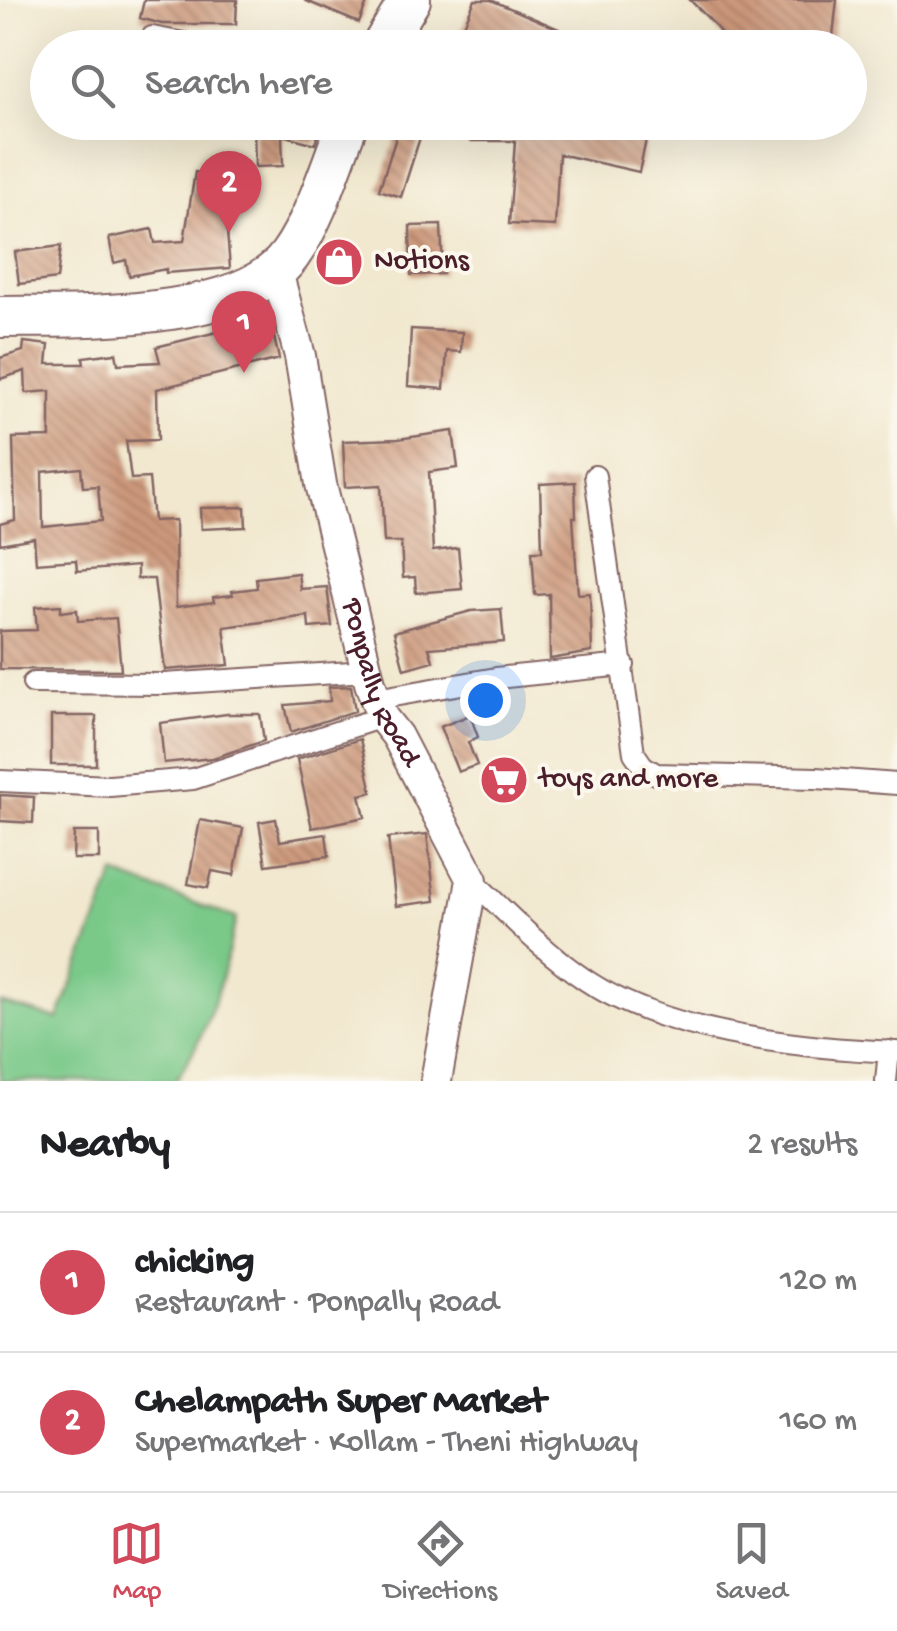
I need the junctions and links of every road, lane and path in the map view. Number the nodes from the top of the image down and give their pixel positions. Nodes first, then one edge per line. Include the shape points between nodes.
1 (410, 0) edge
2 (392, 30) edge
3 (341, 140) edge
4 (276, 272) junction
5 (0, 317) edge
6 (595, 476) dead end
7 (624, 665) junction
8 (33, 683) dead end
9 (375, 696) junction
10 (0, 781) edge
11 (897, 784) edge
12 (472, 880) junction
13 (893, 1052) edge
14 (436, 1081) edge
15 (886, 1081) edge

1 - 2 highway
3 - 4 highway via 307,223
4 - 5 highway via 245,289 175,308
4 - 9 main road, Ponpally Road
6 - 7 street
7 - 9 street
7 - 11 street via 634,753 656,774
8 - 9 street
9 - 10 street via 192,779 110,786
9 - 12 main road, Ponpally Road
12 - 13 street via 590,983 646,1008 730,1033
12 - 14 main road
13 - 15 street

